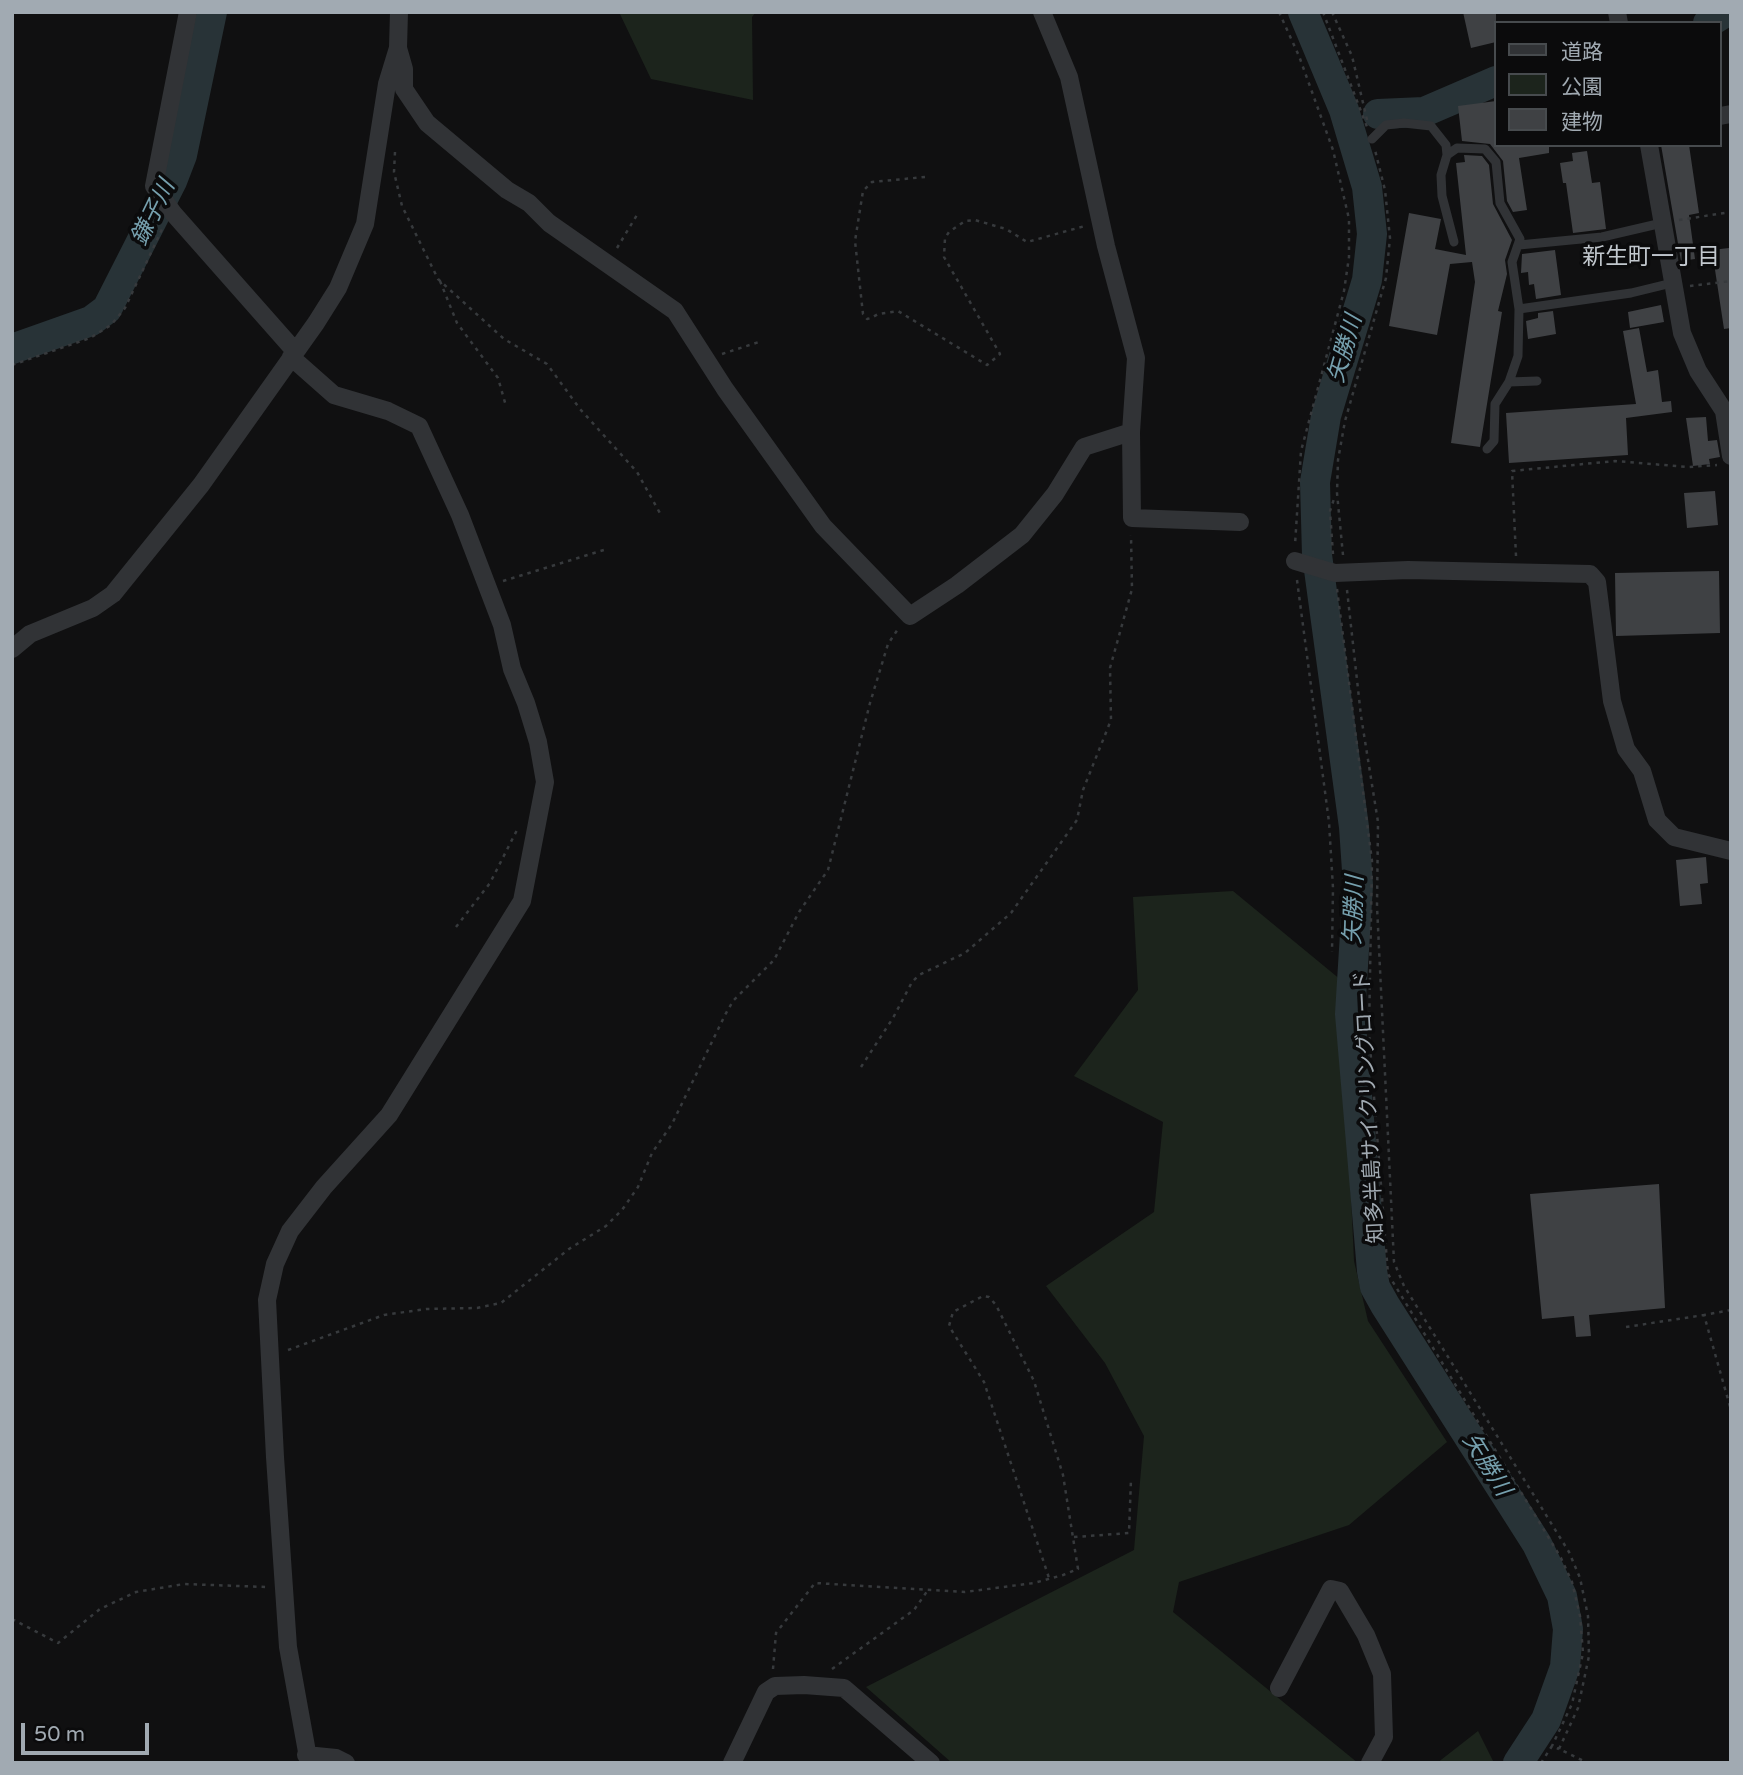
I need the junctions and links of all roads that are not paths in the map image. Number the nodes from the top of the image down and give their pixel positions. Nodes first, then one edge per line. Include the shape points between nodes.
1 (188, 12) edge
2 (399, 12) edge
3 (1042, 12) edge
4 (398, 48) junction
5 (1372, 139) road end
6 (1648, 147) edge
7 (1447, 155) junction
8 (1662, 223) junction
9 (1454, 242) dead end
10 (1519, 245) junction
11 (1672, 286) junction
12 (1519, 309) junction
13 (293, 354) junction
14 (1537, 381) dead end
15 (1509, 382) junction
16 (1131, 432) junction
17 (1487, 449) dead end
18 (1728, 460) edge
19 (1240, 522) dead end
20 (1295, 561) road end
21 (12, 649) edge
22 (1731, 851) edge
23 (1279, 1688) dead end
24 (308, 1759) edge
25 (346, 1763) edge
26 (732, 1763) edge
27 (931, 1763) edge
28 (1370, 1763) edge

1 - 13 street via 154,186
2 - 4 street
3 - 16 street via 1069,78 1136,358
4 - 13 street via 388,76 365,225 355,253 316,323
4 - 16 street via 404,89 427,123 549,223 675,312 823,526 910,616 957,586 1022,534 1055,494 1084,447
5 - 7 lane via 1386,125 1431,126 1446,145
6 - 8 street
7 - 9 lane via 1441,175 1442,196
7 - 10 lane via 1471,147 1485,149 1496,162 1500,203
8 - 10 lane via 1602,237
8 - 11 street
10 - 12 lane via 1512,262
11 - 12 lane
11 - 18 street via 1682,333 1698,371 1724,411
12 - 15 lane via 1517,366
13 - 21 street via 201,485 113,594 93,608 30,634
13 - 24 street via 334,395 419,426 460,515 502,625 539,746 545,782 522,901 390,1115 290,1231 275,1264 267,1300 268,1352 288,1647
14 - 15 lane
15 - 17 lane via 1495,404 1494,441
16 - 19 street via 1132,517
20 - 22 street via 1337,572 1590,574 1597,582 1612,701 1626,750 1642,771 1657,820 1674,837
23 - 28 street via 1331,1589 1340,1591 1382,1674 1384,1737
24 - 25 street via 336,1758
26 - 27 street via 766,1692 806,1685 844,1688

